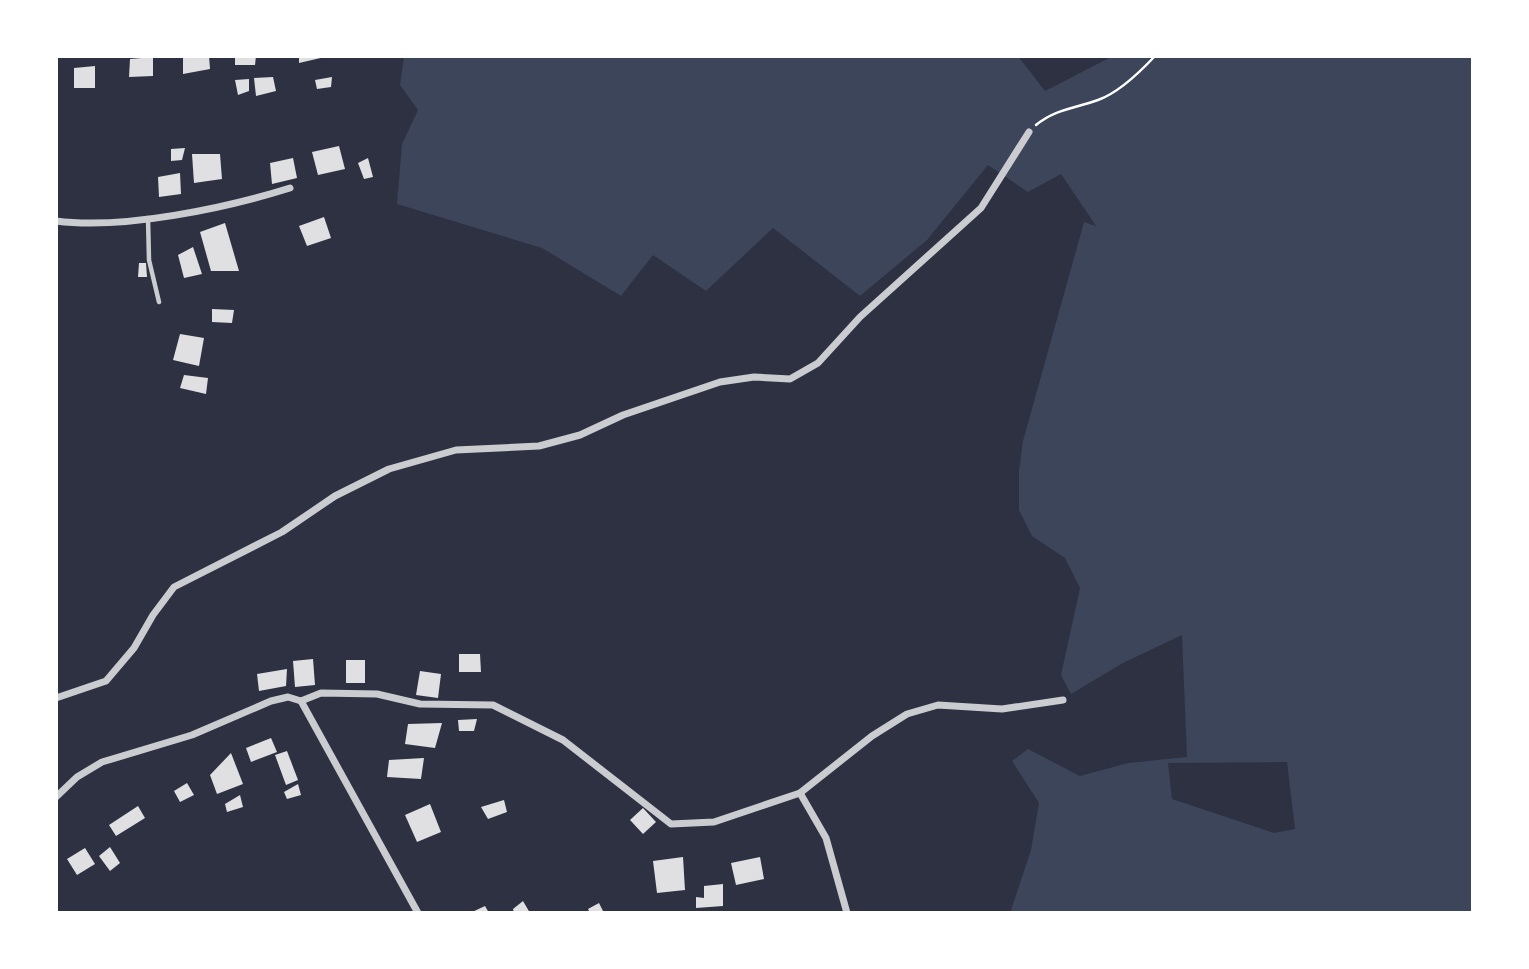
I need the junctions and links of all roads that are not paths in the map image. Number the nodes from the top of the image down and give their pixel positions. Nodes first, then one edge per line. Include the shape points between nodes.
1 (1029, 132) road end
2 (290, 188) dead end
3 (148, 217) junction
4 (56, 221) edge
5 (159, 302) dead end
6 (56, 698) edge
7 (1063, 700) dead end
8 (301, 701) junction
9 (800, 793) junction
10 (56, 797) edge
11 (418, 913) edge
12 (847, 913) edge

1 - 6 street via 981,208 808,368 790,379 754,377 720,382 539,446 456,450 389,469 335,496 282,532 174,587 106,681
2 - 3 street via 254,200
3 - 4 street via 100,223
3 - 5 lane via 149,260
7 - 9 street via 1002,709 938,705 907,713
8 - 9 street via 321,693 377,694 420,704 493,705 563,740 671,824 714,822
8 - 10 street via 288,697 271,701 192,735 102,762
8 - 11 street
9 - 12 street via 826,838

